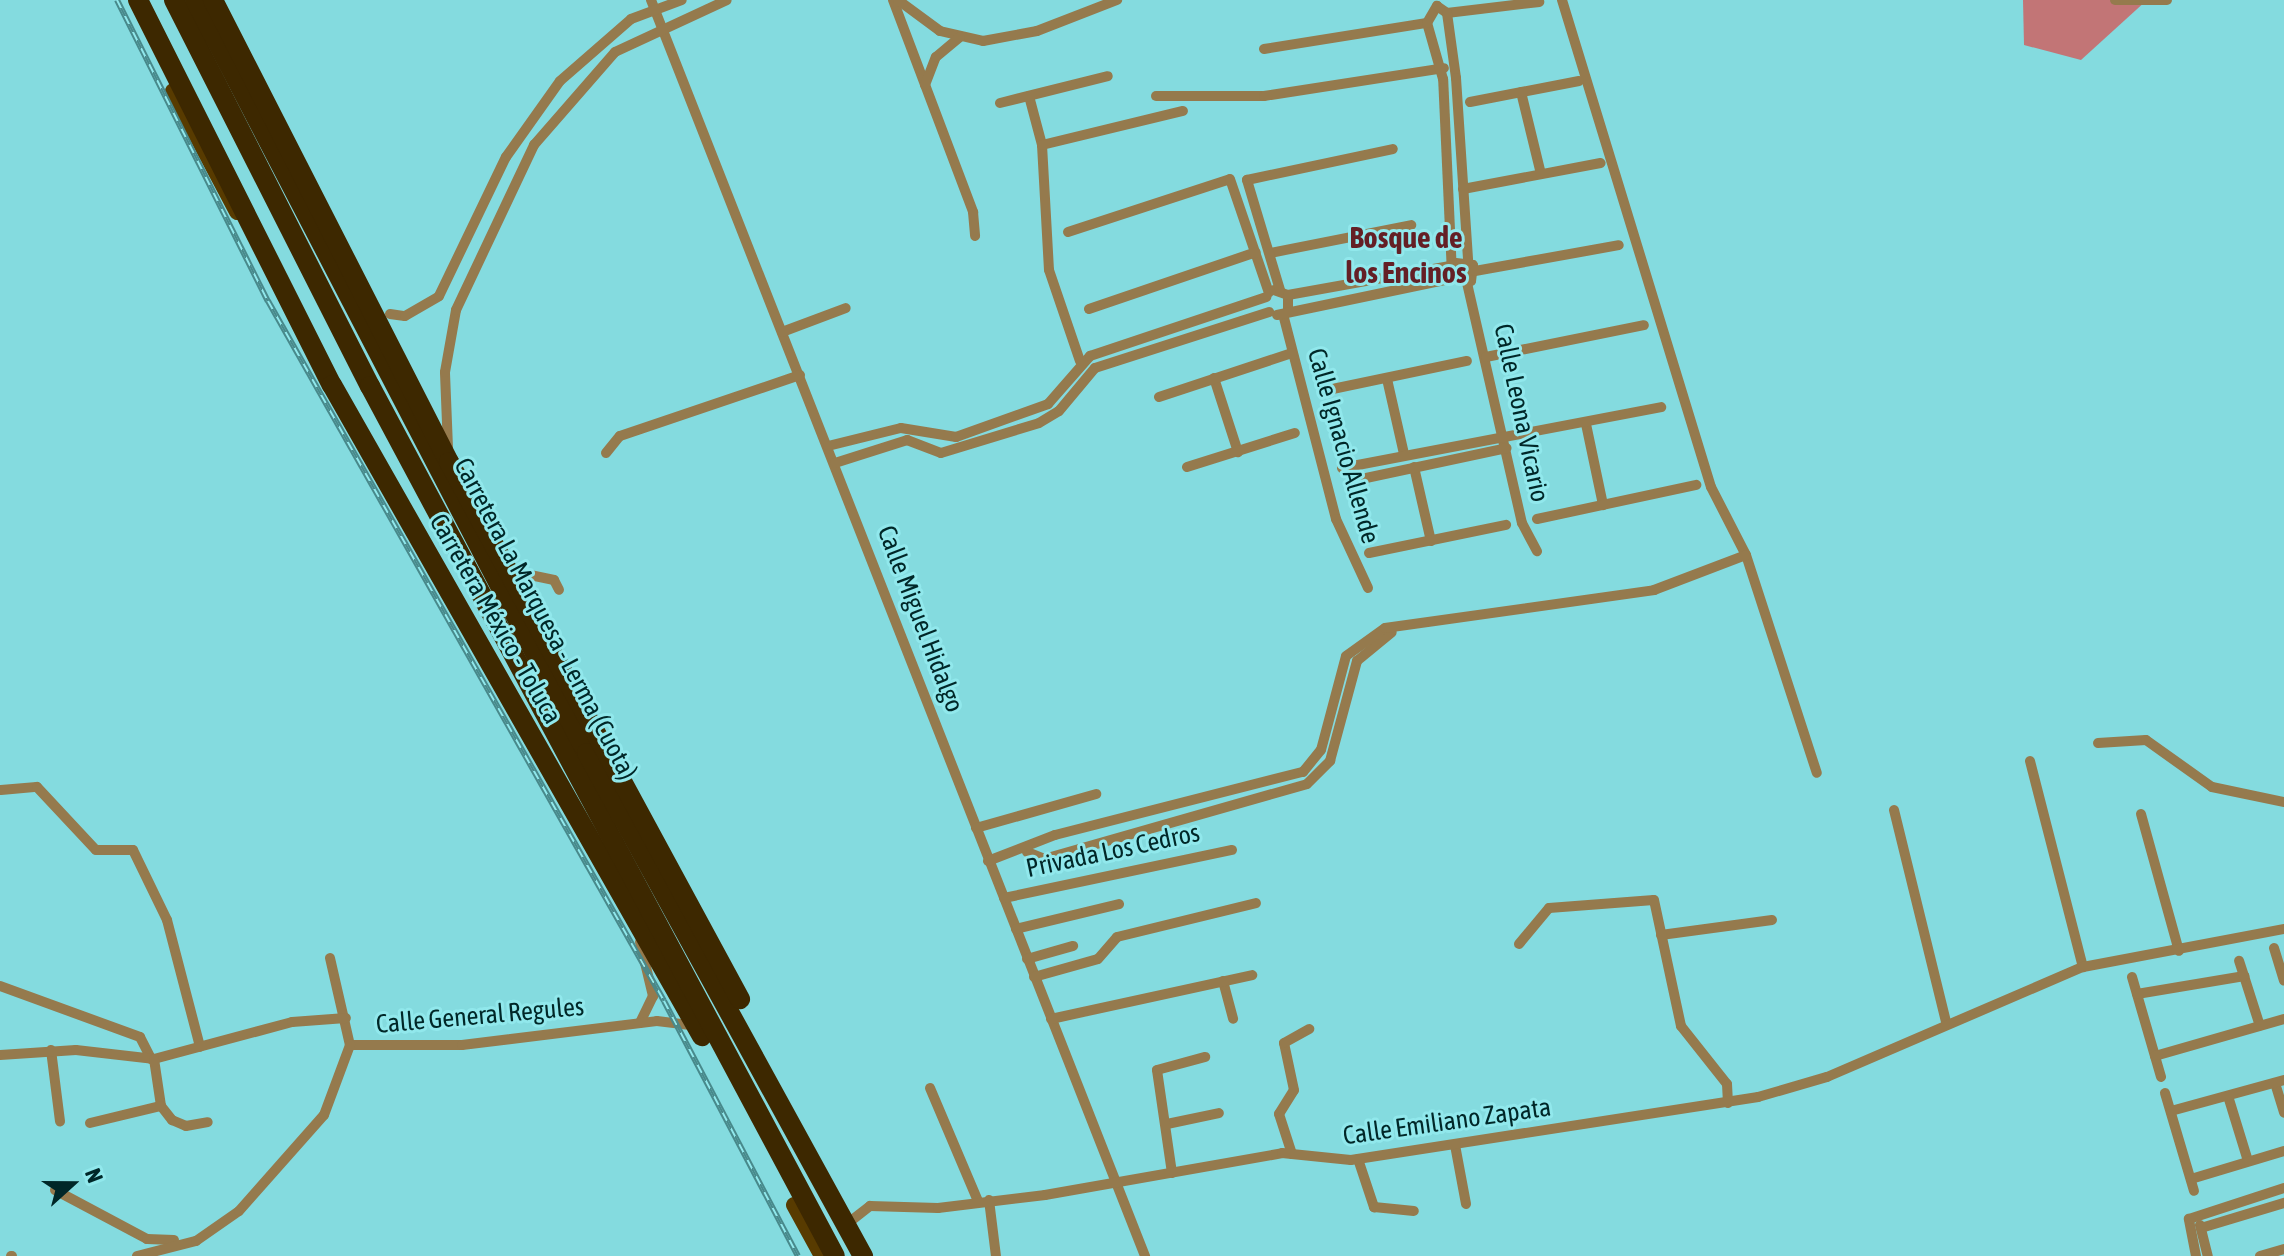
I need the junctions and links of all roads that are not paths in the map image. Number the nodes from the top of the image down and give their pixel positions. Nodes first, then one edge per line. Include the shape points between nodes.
1 (129, 0) edge
2 (138, 0) edge
3 (160, 0) edge
4 (174, 0) edge
5 (195, 0) edge
6 (213, 0) edge
7 (227, 0) edge
8 (682, 0) edge
9 (727, 0) edge
10 (896, 0) edge
11 (1117, 0) edge
12 (1562, 0) edge
13 (2113, 0) edge
14 (2167, 0) edge
15 (1539, 2) dead end
16 (653, 4) edge
17 (712, 4) edge
18 (1447, 13) junction
19 (1427, 23) junction
20 (662, 26) junction
21 (960, 37) junction
22 (1264, 49) dead end
23 (1454, 66) junction
24 (1440, 68) junction
25 (1108, 76) dead end
26 (1579, 81) dead end
27 (925, 87) junction
28 (1521, 92) junction
29 (1029, 96) junction
30 (1156, 96) dead end
31 (1470, 102) dead end
32 (1000, 103) dead end
33 (1183, 111) dead end
34 (278, 127) junction
35 (1042, 145) junction
36 (1393, 149) dead end
37 (1601, 163) dead end
38 (1462, 174) junction
39 (1541, 174) junction
40 (1448, 175) junction
41 (1463, 189) junction
42 (1411, 225) dead end
43 (1068, 232) dead end
44 (975, 236) dead end
45 (256, 239) junction
46 (1619, 245) dead end
47 (1256, 252) junction
48 (1270, 253) junction
49 (1468, 261) junction
50 (1455, 264) junction
51 (1475, 271) junction
52 (1454, 278) junction
53 (1467, 283) junction
54 (1276, 294) junction
55 (365, 297) junction
56 (846, 308) dead end
57 (1089, 309) dead end
58 (1269, 312) junction
59 (1286, 312) junction
60 (390, 314) joint
61 (1644, 325) dead end
62 (782, 332) junction
63 (1292, 353) junction
64 (1486, 357) junction
65 (1080, 361) junction
66 (1467, 361) dead end
67 (800, 375) junction
68 (1214, 378) junction
69 (1387, 379) junction
70 (370, 386) junction
71 (1062, 388) junction
72 (1323, 391) dead end
73 (1072, 395) junction
74 (1159, 397) dead end
75 (1661, 407) dead end
76 (1586, 424) junction
77 (1295, 433) dead end
78 (887, 436) junction
79 (849, 440) junction
80 (1506, 442) junction
81 (828, 446) junction
82 (1238, 452) junction
83 (606, 453) dead end
84 (853, 453) junction
85 (1404, 454) junction
86 (449, 462) junction
87 (835, 463) junction
88 (1187, 467) dead end
89 (1414, 467) junction
90 (1342, 468) dead end
91 (1352, 481) dead end
92 (1696, 485) dead end
93 (1603, 505) junction
94 (1537, 519) dead end
95 (1506, 525) dead end
96 (1431, 541) junction
97 (1537, 551) dead end
98 (1369, 553) dead end
99 (1746, 555) junction
100 (511, 571) junction
101 (557, 585) dead end
102 (1368, 588) dead end
103 (1405, 626) junction
104 (1340, 724) junction
105 (2098, 743) dead end
106 (1321, 750) junction
107 (2030, 761) dead end
108 (1817, 773) dead end
109 (1, 790) edge
110 (1096, 794) dead end
111 (2284, 802) edge
112 (1894, 810) dead end
113 (2141, 814) dead end
114 (976, 828) junction
115 (1232, 850) dead end
116 (1027, 852) junction
117 (988, 861) junction
118 (1004, 898) junction
119 (1256, 903) dead end
120 (1119, 904) dead end
121 (630, 907) junction
122 (1772, 920) dead end
123 (1016, 929) junction
124 (2284, 929) edge
125 (1661, 935) junction
126 (1519, 944) dead end
127 (1073, 946) dead end
128 (2274, 948) dead end
129 (2179, 951) junction
130 (330, 958) dead end
131 (1027, 959) junction
132 (2239, 961) dead end
133 (2083, 967) junction
134 (1252, 975) dead end
135 (2244, 976) junction
136 (1034, 977) junction
137 (2132, 977) dead end
138 (2284, 980) edge
139 (1223, 981) junction
140 (0, 986) edge
141 (2137, 994) junction
142 (346, 1018) junction
143 (1051, 1019) junction
144 (1233, 1019) dead end
145 (2284, 1019) edge
146 (1946, 1022) junction
147 (640, 1023) junction
148 (2260, 1026) junction
149 (697, 1027) junction
150 (1309, 1029) dead end
151 (350, 1045) junction
152 (200, 1047) junction
153 (51, 1050) junction
154 (0, 1055) edge
155 (2155, 1056) junction
156 (1205, 1057) dead end
157 (152, 1059) junction
158 (2161, 1077) dead end
159 (2279, 1082) edge
160 (930, 1088) dead end
161 (2165, 1093) dead end
162 (2228, 1096) junction
163 (1728, 1103) junction
164 (161, 1106) junction
165 (2171, 1111) junction
166 (1219, 1113) dead end
167 (2284, 1113) edge
168 (60, 1121) dead end
169 (208, 1122) dead end
170 (90, 1123) dead end
171 (1167, 1124) junction
172 (1455, 1145) junction
173 (2284, 1151) edge
174 (1292, 1154) junction
175 (1358, 1159) junction
176 (2248, 1161) junction
177 (1172, 1173) junction
178 (1117, 1186) junction
179 (2284, 1188) edge
180 (55, 1190) dead end
181 (983, 1201) junction
182 (2284, 1203) edge
183 (1466, 1204) dead end
184 (794, 1205) junction
185 (1414, 1211) dead end
186 (2198, 1215) junction
187 (856, 1227) junction
188 (2201, 1228) junction
189 (208, 1235) junction
190 (2284, 1249) edge
191 (137, 1256) edge
192 (815, 1256) edge
193 (822, 1256) edge
194 (835, 1256) edge
195 (863, 1256) edge
196 (873, 1256) edge
197 (996, 1256) edge
198 (1145, 1256) edge
199 (2196, 1256) edge
200 (2208, 1256) edge
201 (2260, 1256) edge

1 - 45 main road via 219,186
2 - 45 highway, Carretera México - Toluca
3 - 70 highway via 317,302
4 - 70 highway, Carretera La Marquesa - Lerma (Cuota)
5 - 195 highway, Carretera La Marquesa - Lerma (Cuota) via 514,615
6 - 34 highway, Carretera México - Toluca
7 - 34 highway via 275,96
8 - 16 street
9 - 17 street
10 - 21 street
10 - 27 street
11 - 21 street via 1008,39
12 - 99 street via 1711,487
13 - 14 street
15 - 18 street
16 - 20 street, Calle Miguel Hidalgo
16 - 60 street via 597,46 533,111 439,296 405,316
17 - 20 street
18 - 19 street via 1433,7
18 - 23 street
19 - 22 street
19 - 24 street
20 - 62 street, Calle Miguel Hidalgo
20 - 86 street via 615,52 565,103 492,229 450,340
21 - 27 street via 936,57
23 - 24 street
23 - 38 street
24 - 30 street via 1264,96
24 - 40 street
25 - 29 street
26 - 28 street
27 - 44 street via 973,212
28 - 31 street
28 - 39 street
29 - 32 street
29 - 35 street
33 - 35 street
34 - 55 highway, Carretera México - Toluca
35 - 65 street via 1049,270
36 - 48 street via 1247,180
37 - 39 street
38 - 40 street
38 - 41 street
39 - 41 street
40 - 50 street
41 - 49 street
42 - 48 street
43 - 47 street via 1232,180
45 - 121 highway, Carretera México - Toluca
46 - 51 street
47 - 54 street
47 - 57 street
48 - 54 street
49 - 50 street
49 - 51 street
50 - 52 street
50 - 54 street
51 - 53 street
52 - 53 street
52 - 59 street
53 - 64 street, Calle Leona Vicario
54 - 58 street
54 - 59 street, Calle Ignacio Allende
54 - 65 street
55 - 60 highway
55 - 86 highway, Carretera México - Toluca
56 - 62 street
58 - 59 street
58 - 73 street via 1095,368
59 - 63 street, Calle Ignacio Allende
61 - 64 street
62 - 67 street, Calle Miguel Hidalgo
63 - 68 street
63 - 102 street, Calle Ignacio Allende via 1336,519
64 - 80 street, Calle Leona Vicario
65 - 71 street
66 - 69 street
67 - 81 street, Calle Miguel Hidalgo
67 - 83 street via 620,436
68 - 74 street
68 - 82 street
69 - 72 street
69 - 85 street
70 - 194 highway, Carretera La Marquesa - Lerma (Cuota)
71 - 73 street
71 - 78 street via 1039,409 947,440 909,428
73 - 78 street via 1047,419 950,451
75 - 76 street
76 - 80 street
76 - 93 street
77 - 82 street
78 - 79 street
78 - 84 street
79 - 81 street
79 - 84 street
80 - 85 street
80 - 89 street
80 - 97 street, Calle Leona Vicario via 1526,537
81 - 87 street, Calle Miguel Hidalgo
82 - 88 street
84 - 87 street
85 - 90 street
86 - 100 highway, Carretera México - Toluca
87 - 114 street, Calle Miguel Hidalgo
89 - 91 street
89 - 96 street
92 - 93 street
93 - 94 street
95 - 96 street
96 - 98 street
99 - 103 street via 1670,587
99 - 108 street
100 - 101 street
100 - 187 highway, Carretera México - Toluca
103 - 104 street via 1357,661
103 - 106 street via 1366,637 1346,656
104 - 106 street
104 - 116 street via 1323,772 1293,790 1044,859
105 - 111 street via 2146,740 2212,787
106 - 116 street via 1290,780 1055,835
107 - 133 street
109 - 152 street via 37,787 96,850 133,850 167,920
110 - 114 street
112 - 146 street
113 - 129 street
114 - 117 street, Calle Miguel Hidalgo
115 - 118 street, Privada Los Cedros
116 - 117 street
117 - 118 street, Calle Miguel Hidalgo
118 - 123 street, Calle Miguel Hidalgo
119 - 136 street via 1117,937 1102,957
120 - 123 street
121 - 147 street via 652,984
121 - 149 highway, Carretera México - Toluca
122 - 125 street
123 - 131 street, Calle Miguel Hidalgo
124 - 129 street, Calle Emiliano Zapata
125 - 126 street via 1650,898 1549,908
125 - 163 street via 1681,1026 1727,1084
127 - 131 street
128 - 138 street
129 - 133 street, Calle Emiliano Zapata
130 - 142 street, Calle General Regules
131 - 136 street, Calle Miguel Hidalgo
132 - 135 street
133 - 146 street, Calle Emiliano Zapata
134 - 139 street
135 - 141 street
135 - 148 street
136 - 143 street, Calle Miguel Hidalgo
137 - 141 street
139 - 143 street
139 - 144 street
140 - 157 street via 140,1037
141 - 155 street
142 - 151 street, Calle General Regules
142 - 152 street via 292,1022
143 - 178 street, Calle Miguel Hidalgo
145 - 148 street
146 - 163 street, Calle Emiliano Zapata via 1827,1077
147 - 149 street, Calle General Regules
147 - 151 street, Calle General Regules via 462,1045
148 - 155 street
149 - 184 highway, Carretera México - Toluca
150 - 174 street via 1284,1043 1294,1090 1279,1114
151 - 189 street via 312,1132
152 - 157 street
153 - 154 street
153 - 157 street
153 - 168 street
155 - 158 street
156 - 171 street via 1158,1068
157 - 164 street
159 - 162 street
159 - 167 street
160 - 181 street
161 - 165 street
162 - 165 street
162 - 176 street
163 - 172 street, Calle Emiliano Zapata
164 - 169 street via 186,1126
164 - 170 street
165 - 176 street via 2192,1185
166 - 171 street
171 - 177 street
172 - 175 street, Calle Emiliano Zapata via 1423,1144
172 - 183 street
173 - 176 street
174 - 175 street, Calle Emiliano Zapata
174 - 177 street, Calle Emiliano Zapata
175 - 185 street via 1374,1207
177 - 178 street, Calle Emiliano Zapata
178 - 181 street, Calle Emiliano Zapata
178 - 198 street, Calle Miguel Hidalgo
179 - 186 street
180 - 189 street via 147,1239
181 - 187 street, Calle Emiliano Zapata via 870,1206
181 - 197 street
182 - 188 street
184 - 192 main road
184 - 193 main road, Carretera México - Toluca
186 - 188 street
186 - 199 street via 2188,1220
187 - 196 main road
188 - 200 street
189 - 191 street
190 - 201 street

